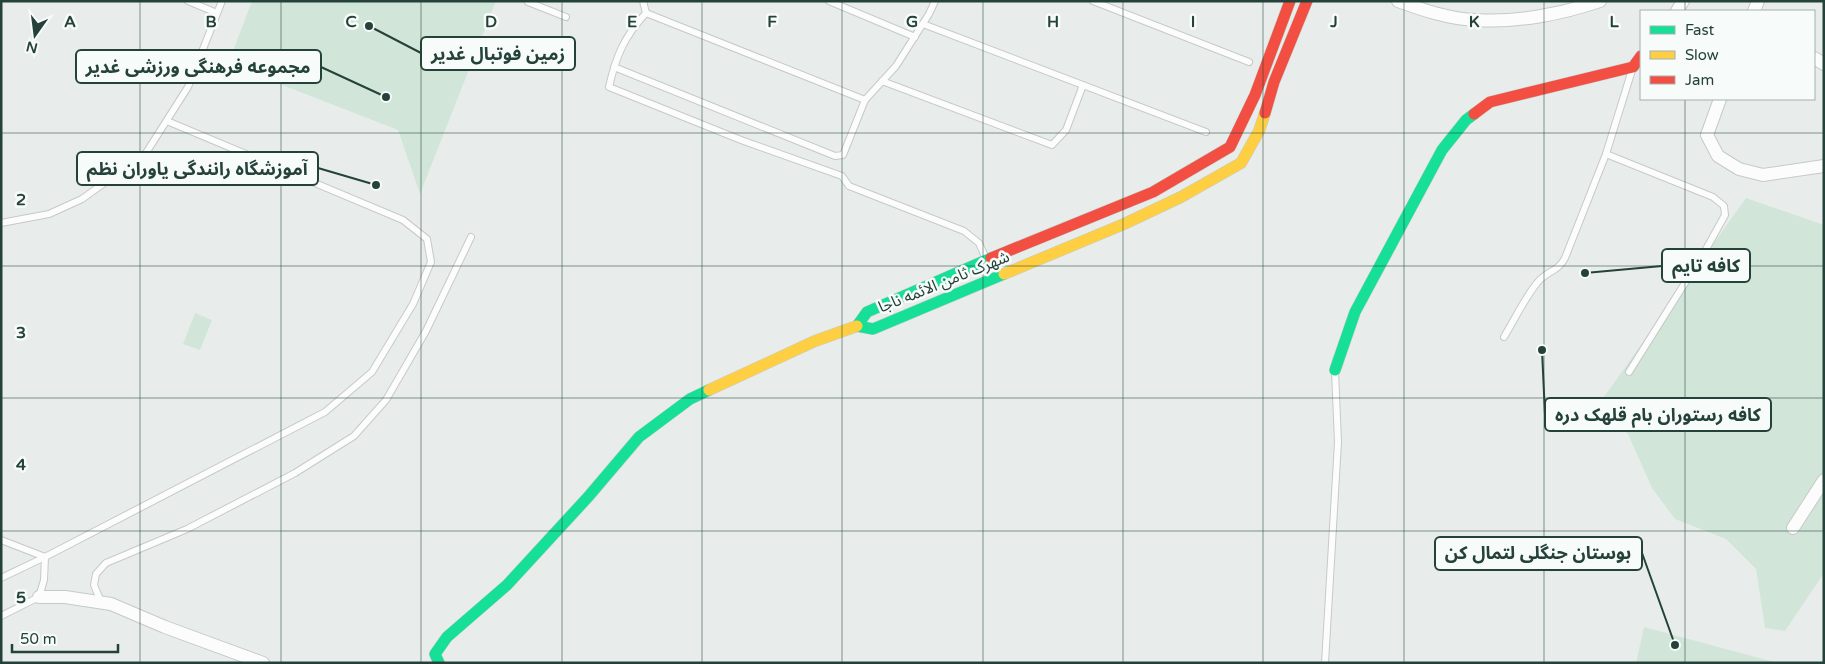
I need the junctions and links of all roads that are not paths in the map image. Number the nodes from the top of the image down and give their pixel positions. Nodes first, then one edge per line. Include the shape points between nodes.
1 (188, 1) edge
2 (222, 1) edge
3 (643, 1) edge
4 (829, 1) edge
5 (935, 1) edge
6 (1093, 1) edge
7 (1290, 1) edge
8 (1307, 1) edge
9 (1398, 1) edge
10 (1600, 1) edge
11 (528, 2) edge
12 (217, 13) junction
13 (646, 14) junction
14 (566, 17) dead end
15 (923, 24) junction
16 (915, 37) junction
17 (1640, 57) edge
18 (1249, 62) dead end
19 (614, 67) junction
20 (1633, 67) junction
21 (882, 81) junction
22 (1083, 85) junction
23 (1258, 85) junction
24 (1272, 90) junction
25 (865, 100) junction
26 (1720, 100) edge
27 (166, 121) junction
28 (1206, 132) dead end
29 (1606, 154) junction
30 (1824, 166) edge
31 (1163, 186) junction
32 (1171, 202) junction
33 (1, 223) edge
34 (471, 237) dead end
35 (987, 260) junction
36 (996, 278) junction
37 (856, 326) junction
38 (1504, 337) dead end
39 (1335, 370) joint
40 (1629, 372) dead end
41 (1824, 480) edge
42 (1793, 528) dead end
43 (1, 540) edge
44 (45, 557) junction
45 (1, 578) edge
46 (39, 596) junction
47 (101, 602) junction
48 (1, 616) edge
49 (263, 663) edge
50 (439, 663) edge
51 (1325, 663) edge

1 - 12 lane
2 - 12 lane
3 - 13 lane
4 - 16 lane
5 - 15 lane
6 - 18 lane
7 - 23 street, شهرک ثامن الائمه ناجا
8 - 24 street, شهرک ثامن الائمه ناجا
9 - 10 street via 1425,11 1474,20 1508,21
11 - 14 lane
12 - 27 lane via 188,87
13 - 19 lane via 631,29
13 - 25 lane
15 - 16 lane
15 - 22 lane
16 - 21 lane
17 - 20 street
19 - 25 lane via 835,156 843,155
19 - 35 lane via 609,87 842,176 849,186 964,231 979,243
20 - 29 lane
20 - 39 street via 1490,102 1466,120 1442,150 1355,312
21 - 22 lane via 1052,145 1066,130
21 - 25 lane
22 - 28 lane
23 - 24 street
23 - 31 street, شهرک ثامن الائمه ناجا via 1230,147
24 - 32 street, شهرک ثامن الائمه ناجا via 1259,131 1240,163
26 - 30 street via 1707,135 1718,156 1739,169 1763,175
27 - 33 lane via 146,153 82,199 49,214
27 - 44 lane via 403,220 427,239 432,262 413,304 372,372 325,412
29 - 38 lane via 1561,266 1537,283
29 - 40 lane via 1713,197 1724,206 1725,215
31 - 32 street
31 - 35 street, شهرک ثامن الائمه ناجا
32 - 36 street, شهرک ثامن الائمه ناجا
34 - 47 lane via 426,330 386,400 354,436 295,473 187,529 106,563 96,574 94,585
35 - 36 street
35 - 37 street, شهرک ثامن الائمه ناجا via 867,312
36 - 37 street, شهرک ثامن الائمه ناجا via 873,329
37 - 50 street via 815,341 690,400 639,437 507,585 447,637 435,654
39 - 51 lane via 1338,442
41 - 42 street
43 - 44 lane
44 - 45 lane
44 - 46 lane via 44,580
46 - 47 street via 65,596
46 - 48 lane
47 - 49 street

